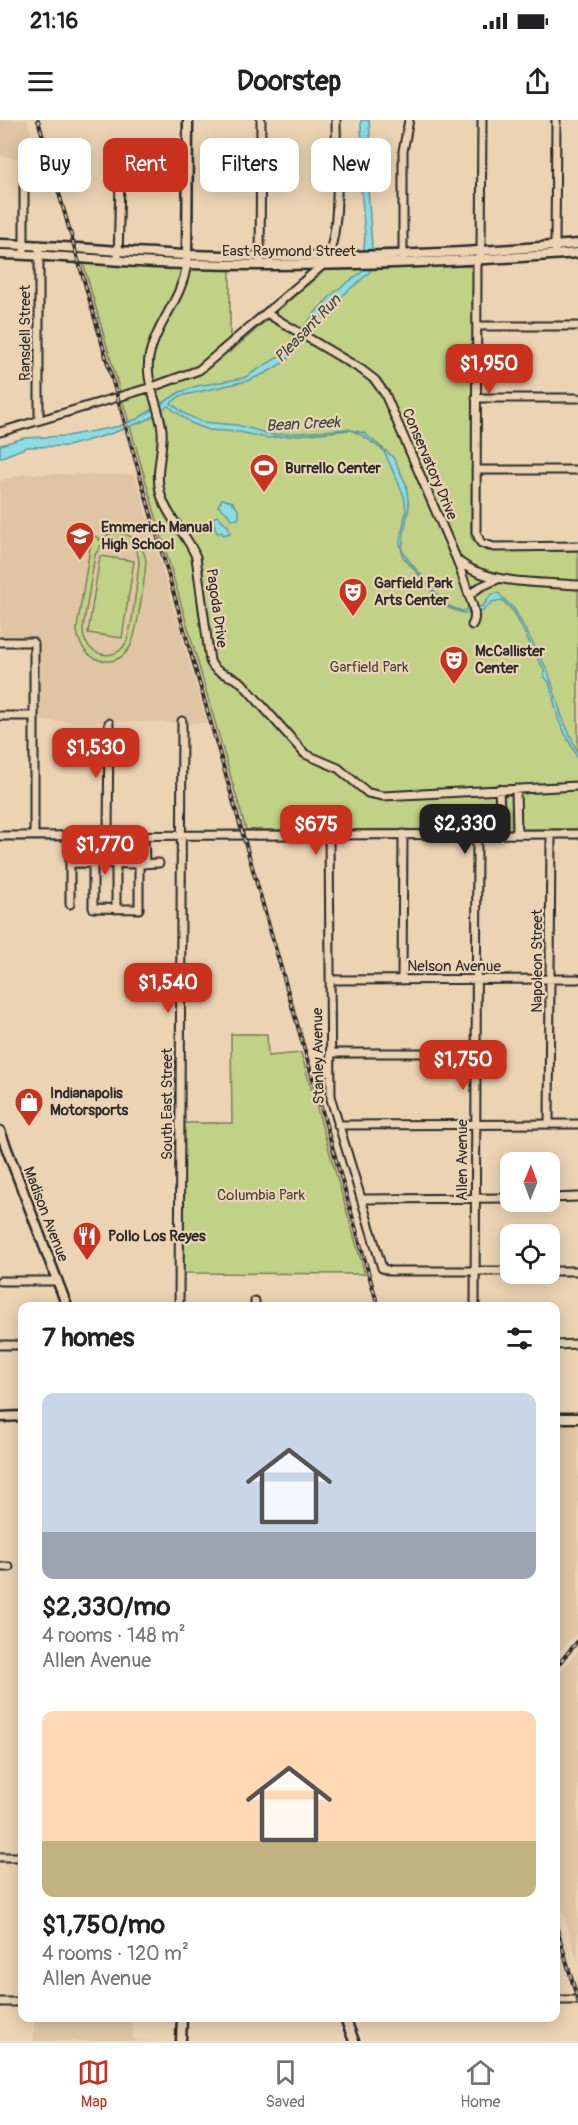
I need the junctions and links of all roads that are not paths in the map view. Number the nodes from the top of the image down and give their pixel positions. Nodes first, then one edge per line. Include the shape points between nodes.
1 (188, 120) edge
2 (261, 120) edge
3 (336, 120) edge
4 (409, 120) edge
5 (482, 120) edge
6 (556, 120) edge
7 (24, 192) edge
8 (120, 192) edge
9 (0, 244) edge
10 (578, 244) edge
11 (23, 250) junction
12 (39, 250) junction
13 (555, 250) junction
14 (481, 251) junction
15 (578, 253) edge
16 (0, 254) edge
17 (118, 255) junction
18 (187, 255) junction
19 (329, 255) junction
20 (403, 259) junction
21 (260, 260) junction
22 (350, 260) junction
23 (478, 260) junction
24 (187, 264) junction
25 (324, 264) junction
26 (268, 314) junction
27 (477, 326) junction
28 (578, 326) edge
29 (152, 387) junction
30 (476, 398) junction
31 (578, 398) edge
32 (39, 420) junction
33 (0, 432) edge
34 (476, 470) junction
35 (578, 470) edge
36 (578, 546) edge
37 (457, 560) junction
38 (498, 579) junction
39 (578, 585) edge
40 (470, 598) junction
41 (472, 626) dead end
42 (0, 642) edge
43 (0, 716) edge
44 (34, 716) junction
45 (182, 721) dead end
46 (109, 723) dead end
47 (578, 786) edge
48 (500, 789) junction
49 (516, 789) junction
50 (403, 834) junction
51 (477, 834) junction
52 (501, 834) junction
53 (517, 834) junction
54 (551, 834) junction
55 (578, 834) edge
56 (329, 835) junction
57 (0, 836) edge
58 (34, 836) junction
59 (70, 836) junction
60 (108, 836) junction
61 (144, 836) junction
62 (182, 836) junction
63 (70, 863) junction
64 (93, 863) junction
65 (159, 863) dead end
66 (116, 864) junction
67 (142, 864) junction
68 (70, 904) dead end
69 (116, 909) junction
70 (550, 979) junction
71 (578, 979) edge
72 (330, 980) junction
73 (402, 980) junction
74 (476, 980) junction
75 (330, 1053) junction
76 (476, 1053) junction
77 (549, 1124) junction
78 (578, 1124) edge
79 (338, 1125) junction
80 (476, 1126) junction
81 (0, 1131) edge
82 (578, 1197) edge
83 (475, 1198) junction
84 (500, 1198) edge
85 (560, 1198) edge
86 (361, 1199) junction
87 (475, 1271) junction
88 (500, 1271) edge
89 (560, 1271) edge
90 (578, 1271) edge
91 (0, 1281) edge
92 (58, 1281) junction
93 (66, 1302) edge
94 (179, 1302) edge
95 (475, 1302) edge
96 (578, 1344) edge
97 (0, 1345) edge
98 (18, 1345) edge
99 (560, 1345) edge
100 (18, 1416) edge
101 (0, 1417) edge
102 (560, 1418) edge
103 (578, 1418) edge
104 (0, 1567) edge
105 (9, 1567) dead end
106 (0, 1857) edge
107 (18, 1857) edge
108 (560, 2000) edge
109 (578, 2000) edge
110 (0, 2002) edge
111 (18, 2002) edge
112 (182, 2022) edge
113 (347, 2022) edge
114 (181, 2041) edge
115 (354, 2041) edge

1 - 18 main road
2 - 21 street
3 - 19 street via 336,216
4 - 20 street via 403,151
5 - 14 street
6 - 13 street
7 - 11 street
8 - 17 street
9 - 11 main road, East Raymond Street
10 - 13 main road, East Raymond Street
11 - 12 main road, East Raymond Street
11 - 16 main road, East Raymond Street
12 - 17 main road, East Raymond Street
12 - 32 street, Ransdell Street
13 - 14 main road, East Raymond Street
13 - 15 main road, East Raymond Street
13 - 23 main road, East Raymond Street
14 - 20 main road, East Raymond Street
14 - 23 street
17 - 18 main road, East Raymond Street
17 - 24 main road, East Raymond Street
18 - 21 main road, East Raymond Street
18 - 24 main road
19 - 21 main road, East Raymond Street
19 - 22 main road, East Raymond Street
19 - 25 street
20 - 22 main road, East Raymond Street
20 - 23 main road, East Raymond Street
21 - 24 main road, East Raymond Street
21 - 25 main road, East Raymond Street
22 - 25 main road, East Raymond Street
23 - 27 street
24 - 29 street, Pagoda Drive via 180,291 150,352
25 - 26 street
26 - 29 street via 202,369
26 - 37 street, Conservatory Drive via 362,370 382,389
27 - 28 street
27 - 30 street
29 - 32 street
29 - 48 street, Pagoda Drive via 162,438 159,488 167,511 196,557 213,668 242,683 305,754 344,771 372,795
30 - 31 street
30 - 34 street
32 - 33 street
34 - 35 street
34 - 36 street via 475,528 482,543 498,547
37 - 38 street
37 - 40 street, Conservatory Drive
38 - 39 street
38 - 40 street via 480,587
40 - 41 street, Conservatory Drive via 475,617
42 - 44 street via 34,643
43 - 44 street
44 - 58 street
45 - 62 street, South East Street
46 - 60 street
47 - 49 street, Pagoda Drive
48 - 49 street, Pagoda Drive
48 - 52 street
49 - 53 street
50 - 51 street
50 - 56 street
50 - 73 street
51 - 52 street
51 - 74 street, Allen Avenue
52 - 53 street
53 - 54 street
54 - 55 street
54 - 70 street, Napoleon Street
56 - 62 street
56 - 72 street, Stanley Avenue
57 - 58 street
58 - 59 street
59 - 60 street
59 - 63 street
60 - 61 street
61 - 62 street
61 - 67 street
62 - 94 street, South East Street
63 - 64 street
63 - 68 street
64 - 66 street
64 - 69 street via 93,909
65 - 67 street
66 - 67 street
66 - 69 street
67 - 69 street via 139,909
70 - 71 street, Nelson Avenue
70 - 74 street, Nelson Avenue
70 - 77 street, Napoleon Street
72 - 73 street, Nelson Avenue
72 - 75 street, Stanley Avenue
73 - 74 street, Nelson Avenue
74 - 76 street, Allen Avenue
75 - 76 street
75 - 79 street, Stanley Avenue via 331,1099
76 - 80 street, Allen Avenue
77 - 78 street
77 - 80 street
79 - 80 street
79 - 86 street, Stanley Avenue
80 - 83 street, Allen Avenue
81 - 92 main road, Madison Avenue
82 - 85 street
83 - 84 street
83 - 86 street
83 - 87 street, Allen Avenue
86 - 87 street, Stanley Avenue via 383,1270
87 - 88 street
87 - 95 street, Allen Avenue
89 - 90 street
91 - 92 street
92 - 93 main road, Madison Avenue
96 - 99 street
97 - 98 street
100 - 101 main road
102 - 103 main road
104 - 105 street
106 - 107 street
108 - 109 street
110 - 111 street
112 - 114 main road
113 - 115 main road

